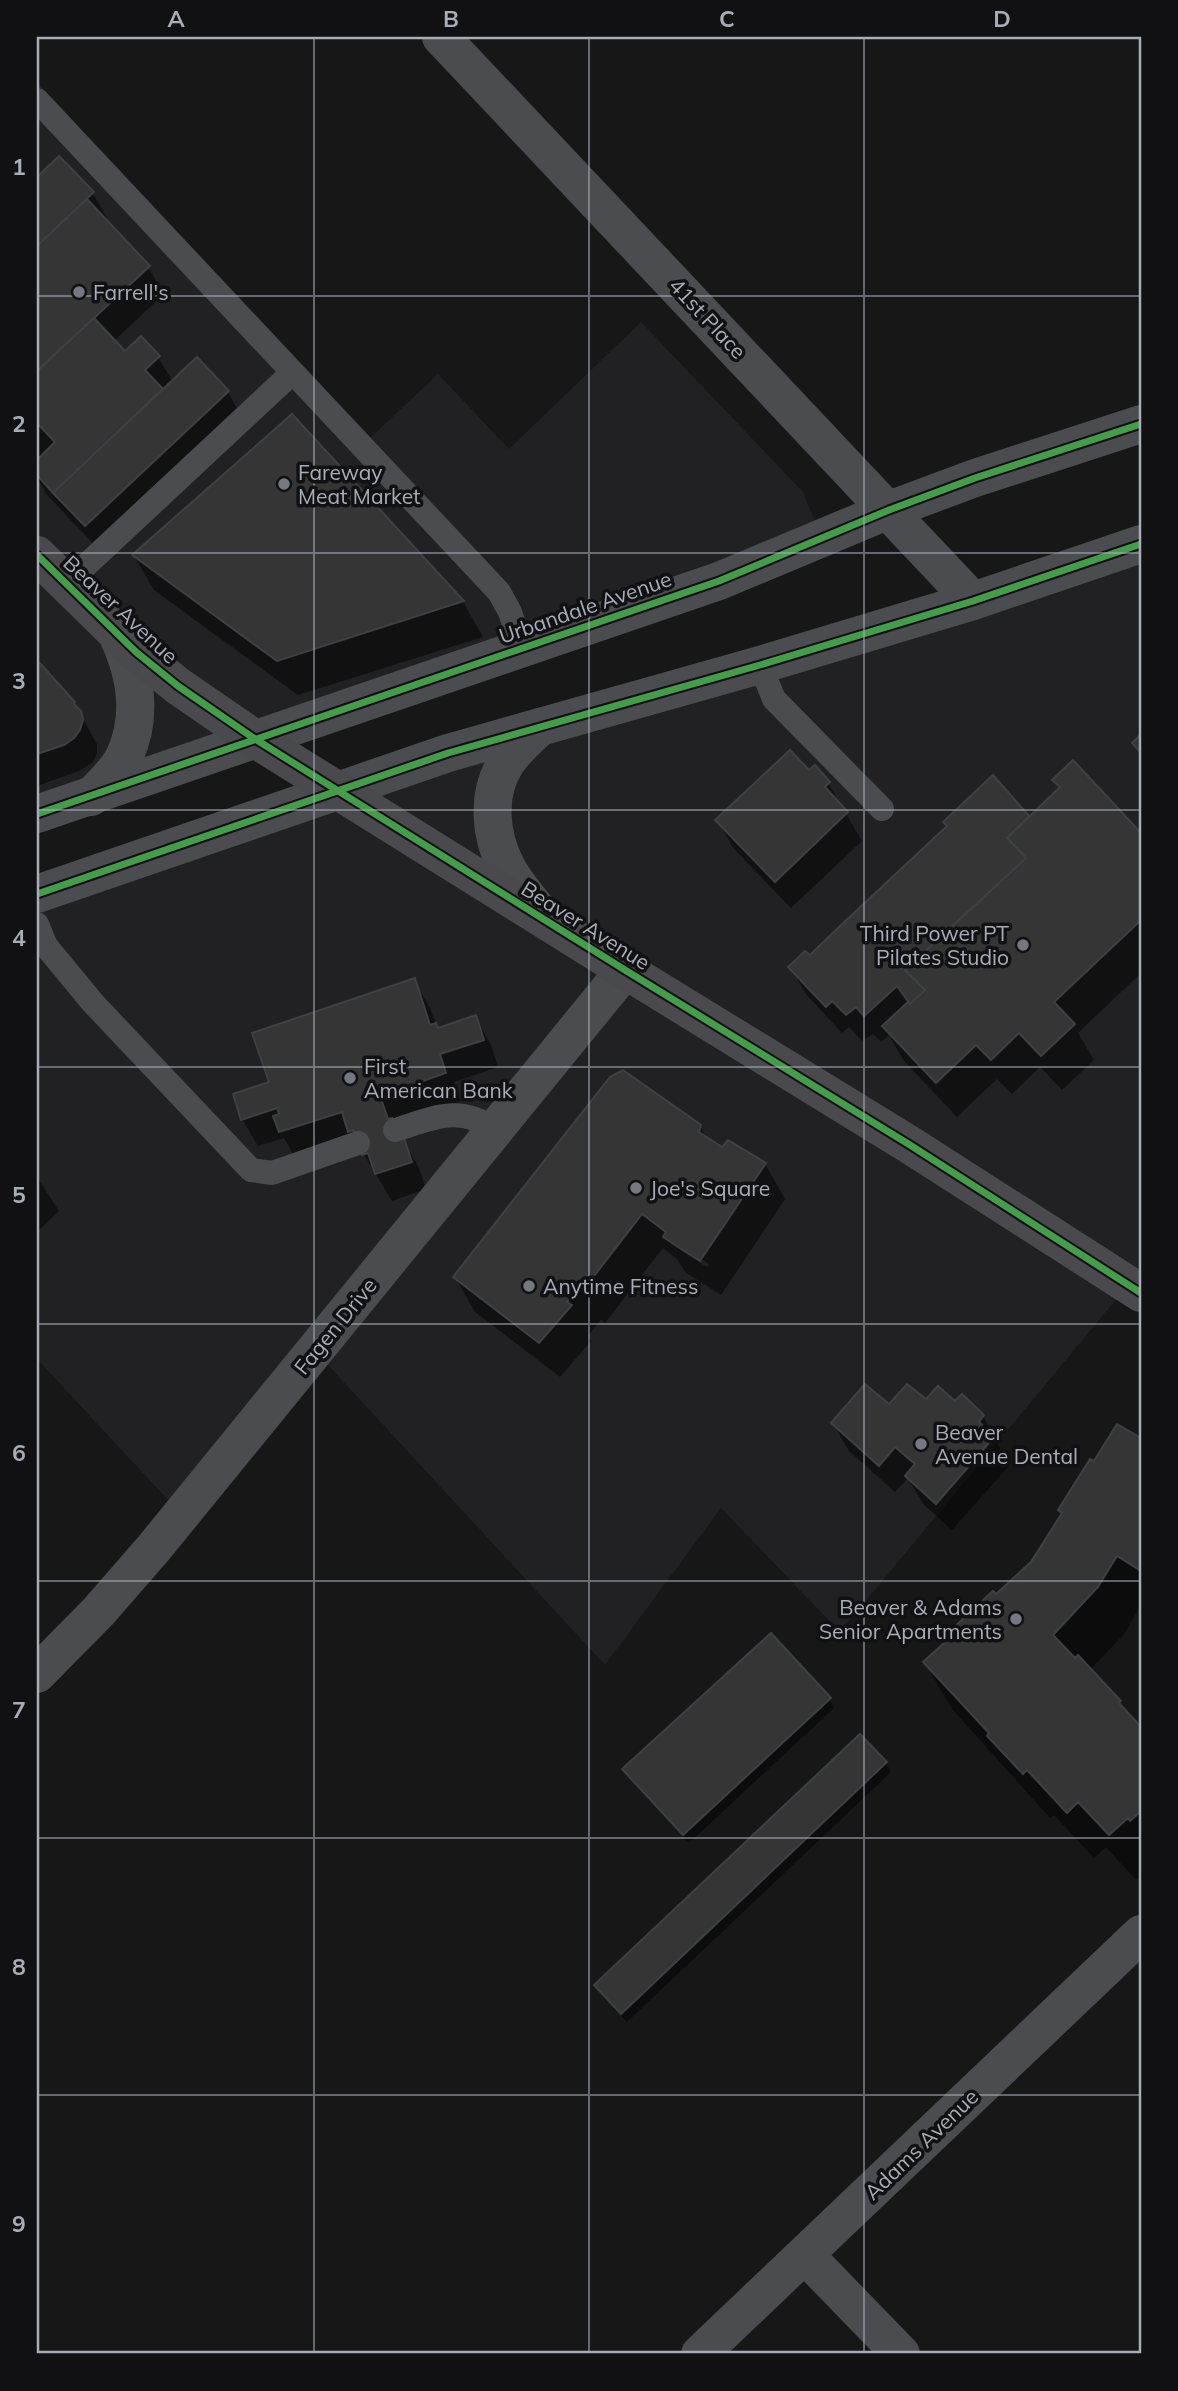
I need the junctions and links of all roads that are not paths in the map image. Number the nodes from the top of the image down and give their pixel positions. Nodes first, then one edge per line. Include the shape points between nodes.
1 (441, 37) edge
2 (37, 100) edge
3 (292, 373) junction
4 (1141, 424) edge
5 (890, 510) junction
6 (1141, 544) edge
7 (37, 555) edge
8 (66, 584) junction
9 (974, 601) junction
10 (117, 634) junction
11 (521, 647) junction
12 (760, 665) junction
13 (540, 727) junction
14 (255, 739) junction
15 (337, 790) junction
16 (91, 797) junction
17 (881, 809) dead end
18 (37, 814) edge
19 (37, 894) edge
20 (548, 922) junction
21 (37, 923) edge
22 (625, 970) junction
23 (395, 1130) dead end
24 (495, 1130) junction
25 (358, 1143) dead end
26 (1141, 1293) edge
27 (37, 1674) edge
28 (1141, 1934) edge
29 (805, 2255) junction
30 (700, 2354) edge
31 (901, 2354) edge

1 - 5 street, 41st Place
2 - 3 lane
3 - 8 lane
3 - 11 lane via 499,592
4 - 5 street, Urbandale Avenue
5 - 9 street, 41st Place
5 - 11 street, Urbandale Avenue via 719,581
6 - 9 street
7 - 8 main road, Beaver Avenue
8 - 10 main road, Beaver Avenue
9 - 12 street
10 - 14 main road, Beaver Avenue via 178,686
10 - 16 street via 133,678 135,721 124,757
11 - 14 street, Urbandale Avenue
12 - 13 street
12 - 17 lane via 774,699
13 - 15 street
13 - 20 street via 506,762 493,796 493,818 507,868
14 - 15 main road, Beaver Avenue
14 - 16 street, Urbandale Avenue
15 - 19 street
15 - 20 main road, Beaver Avenue
16 - 18 street, Urbandale Avenue
20 - 22 main road, Beaver Avenue
21 - 25 lane via 47,946 93,1003 251,1170 272,1172
22 - 24 street, Fagen Drive
22 - 26 main road, Beaver Avenue
23 - 24 lane via 459,1114 484,1121
24 - 27 street, Fagen Drive via 153,1549
28 - 29 street, Adams Avenue
29 - 30 street, Adams Avenue
29 - 31 street

